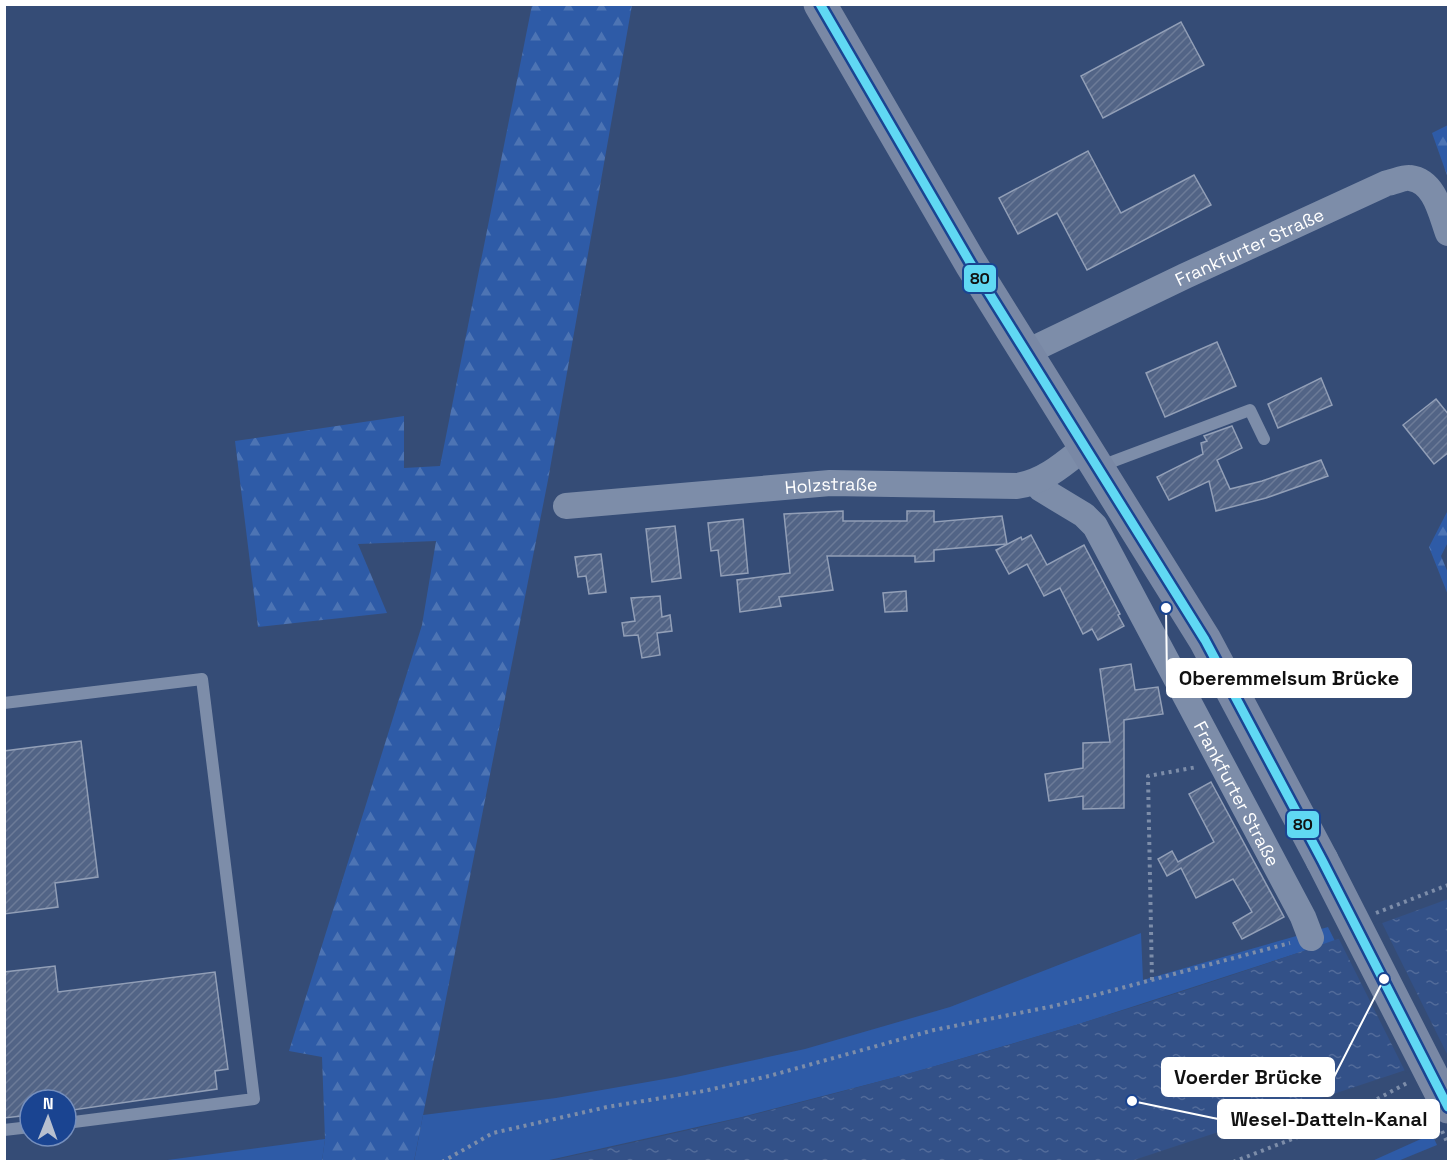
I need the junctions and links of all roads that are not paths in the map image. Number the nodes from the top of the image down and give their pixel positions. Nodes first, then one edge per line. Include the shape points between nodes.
1 (820, 4) edge
2 (1449, 233) edge
3 (1027, 352) junction
4 (1264, 440) dead end
5 (1092, 458) junction
6 (1035, 482) junction
7 (566, 506) dead end
8 (4, 704) edge
9 (1311, 938) road end
10 (1449, 1107) edge
11 (78, 1122) edge

1 - 3 main road via 971,264
2 - 3 street, Frankfurter Straße via 1425,183 1409,178 1387,183
3 - 5 main road
4 - 5 lane via 1250,410 1114,461
5 - 6 street, Holzstraße
5 - 10 main road, bridge via 1205,640
6 - 7 street, Holzstraße via 1017,486 830,483
6 - 9 street, Frankfurter Straße via 1084,514 1095,526
8 - 11 lane via 201,679 254,1100

